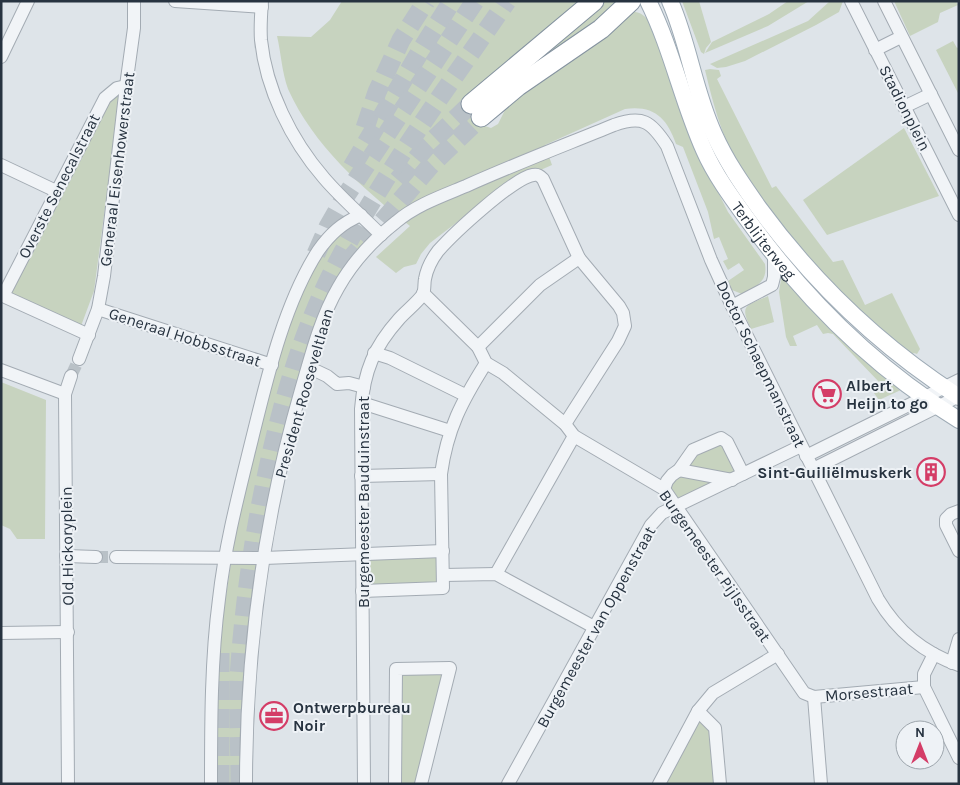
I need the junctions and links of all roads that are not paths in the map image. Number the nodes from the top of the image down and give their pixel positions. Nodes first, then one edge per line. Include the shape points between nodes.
1 (28, 1) edge
2 (134, 1) edge
3 (175, 1) edge
4 (594, 1) edge
5 (631, 1) edge
6 (648, 1) edge
7 (670, 1) edge
8 (851, 1) edge
9 (884, 1) edge
10 (262, 4) edge
11 (901, 37) junction
12 (875, 50) junction
13 (1, 57) edge
14 (126, 86) junction
15 (931, 94) junction
16 (904, 107) junction
17 (632, 120) joint
18 (959, 150) edge
19 (1, 165) edge
20 (56, 191) junction
21 (957, 209) edge
22 (361, 215) junction
23 (381, 234) junction
24 (774, 254) junction
25 (579, 258) junction
26 (423, 294) junction
27 (2, 296) edge
28 (732, 306) junction
29 (98, 309) junction
30 (89, 335) junction
31 (478, 347) junction
32 (374, 353) junction
33 (78, 359) tunnel mouth
34 (486, 363) junction
35 (272, 364) junction
36 (308, 367) junction
37 (1, 370) edge
38 (71, 376) tunnel mouth
39 (959, 380) edge
40 (364, 387) junction
41 (944, 388) junction
42 (65, 394) junction
43 (466, 395) junction
44 (923, 397) junction
45 (958, 397) edge
46 (362, 403) junction
47 (938, 407) junction
48 (959, 420) edge
49 (565, 424) junction
50 (450, 431) junction
51 (574, 436) junction
52 (804, 451) junction
53 (813, 469) junction
54 (679, 470) junction
55 (441, 474) junction
56 (361, 476) junction
57 (738, 477) junction
58 (664, 489) junction
59 (677, 506) junction
60 (959, 511) edge
61 (443, 551) junction
62 (959, 551) edge
63 (361, 554) junction
64 (66, 556) junction
65 (96, 557) tunnel mouth
66 (116, 557) tunnel mouth
67 (226, 558) junction
68 (264, 558) junction
69 (496, 574) junction
70 (444, 575) junction
71 (362, 591) junction
72 (594, 627) junction
73 (68, 632) junction
74 (1, 633) edge
75 (959, 639) edge
76 (778, 654) junction
77 (934, 654) junction
78 (956, 664) edge
79 (924, 687) junction
80 (814, 697) junction
81 (698, 711) junction
82 (959, 758) edge
83 (68, 784) edge
84 (211, 784) edge
85 (246, 784) edge
86 (364, 784) edge
87 (395, 784) edge
88 (420, 784) edge
89 (508, 784) edge
90 (659, 784) edge
91 (720, 784) edge
92 (821, 784) edge

1 - 13 street
2 - 14 street, Generaal Eisenhowerstraat via 134,28
3 - 10 street
4 - 5 highway via 476,111 600,29
6 - 24 main road, Terblijterweg via 705,152 737,205
7 - 41 main road, Terblijterweg via 713,133 751,196 786,243 839,302 886,344
8 - 12 street, Stadionplein
9 - 11 street, Stadionplein
10 - 22 street via 264,57 274,94 285,118 319,172
11 - 12 street
11 - 15 street, Stadionplein
12 - 16 street, Stadionplein
14 - 20 street, Overste Senecalstraat via 117,88 104,98
14 - 29 street, Generaal Eisenhowerstraat
15 - 16 street
15 - 18 street, Stadionplein
16 - 21 street, Stadionplein
17 - 23 street, President Rooseveltlaan via 425,204
17 - 28 street, Doctor Schaepmanstraat via 644,122 667,146
19 - 20 street
20 - 27 street, Overste Senecalstraat
22 - 23 street
22 - 35 street via 341,225 318,251 289,311
23 - 36 street, President Rooseveltlaan via 337,289
24 - 28 street via 772,285
24 - 44 main road, Terblijterweg via 853,339
25 - 26 street via 543,179 532,175 492,200 439,249 431,260
25 - 31 street via 540,285
25 - 49 street via 619,306 625,326
26 - 31 street
26 - 32 street, Burgemeester Bauduinstraat via 390,329
27 - 30 street
28 - 52 street, Doctor Schaepmanstraat
29 - 30 street, Generaal Eisenhowerstraat
29 - 35 street, Generaal Hobbsstraat
30 - 33 street
31 - 34 street
32 - 40 street, Burgemeester Bauduinstraat
32 - 43 street
34 - 43 street
34 - 49 street, Burgemeester Pijlsstraat
35 - 67 street via 245,465
36 - 40 street via 337,384
36 - 68 street, President Rooseveltlaan via 283,458
37 - 42 street
38 - 42 street, Old Hickoryplein
39 - 41 street, Burgemeester van Oppenstraat
40 - 46 street, Burgemeester Bauduinstraat
41 - 44 street, Burgemeester van Oppenstraat
41 - 45 main road, Terblijterweg
42 - 64 street, Old Hickoryplein
43 - 50 street
44 - 47 main road, Terblijterweg
44 - 52 street, Burgemeester van Oppenstraat
45 - 47 street
46 - 50 street
46 - 56 street, Burgemeester Bauduinstraat
47 - 48 main road, Terblijterweg
47 - 53 street
49 - 51 street, Burgemeester Pijlsstraat
50 - 55 street
51 - 58 street, Burgemeester Pijlsstraat
51 - 69 street
52 - 53 street, Doctor Schaepmanstraat
52 - 57 street, Burgemeester van Oppenstraat
53 - 77 street, Doctor Schaepmanstraat via 887,614 913,641
54 - 57 street
54 - 57 street via 694,450 721,438 727,442
54 - 58 street via 667,481
55 - 56 street
55 - 61 street
56 - 63 street, Burgemeester Bauduinstraat
57 - 59 street, Burgemeester van Oppenstraat
58 - 59 street, Burgemeester Pijlsstraat
59 - 72 street, Burgemeester van Oppenstraat via 662,513 651,526
59 - 76 street, Burgemeester Pijlsstraat
60 - 62 street via 946,519 946,525
61 - 63 street
61 - 70 street
63 - 68 street
63 - 71 street, Burgemeester Bauduinstraat
64 - 65 street
64 - 73 street, Old Hickoryplein
66 - 67 street
67 - 68 street
67 - 84 street via 214,658
68 - 85 street, President Rooseveltlaan via 253,636
69 - 70 street
69 - 72 street
70 - 71 street via 444,588
71 - 86 street, Burgemeester Bauduinstraat
72 - 89 street, Burgemeester van Oppenstraat
73 - 74 street
73 - 83 street, Old Hickoryplein
75 - 78 street
76 - 80 street, Burgemeester Pijlsstraat via 804,693
76 - 81 street via 713,693
77 - 78 street, Doctor Schaepmanstraat
77 - 79 street via 924,674
79 - 80 street, Morsestraat
79 - 82 street
80 - 92 street
81 - 90 street
81 - 91 street via 716,728
87 - 88 street via 396,669 450,668

